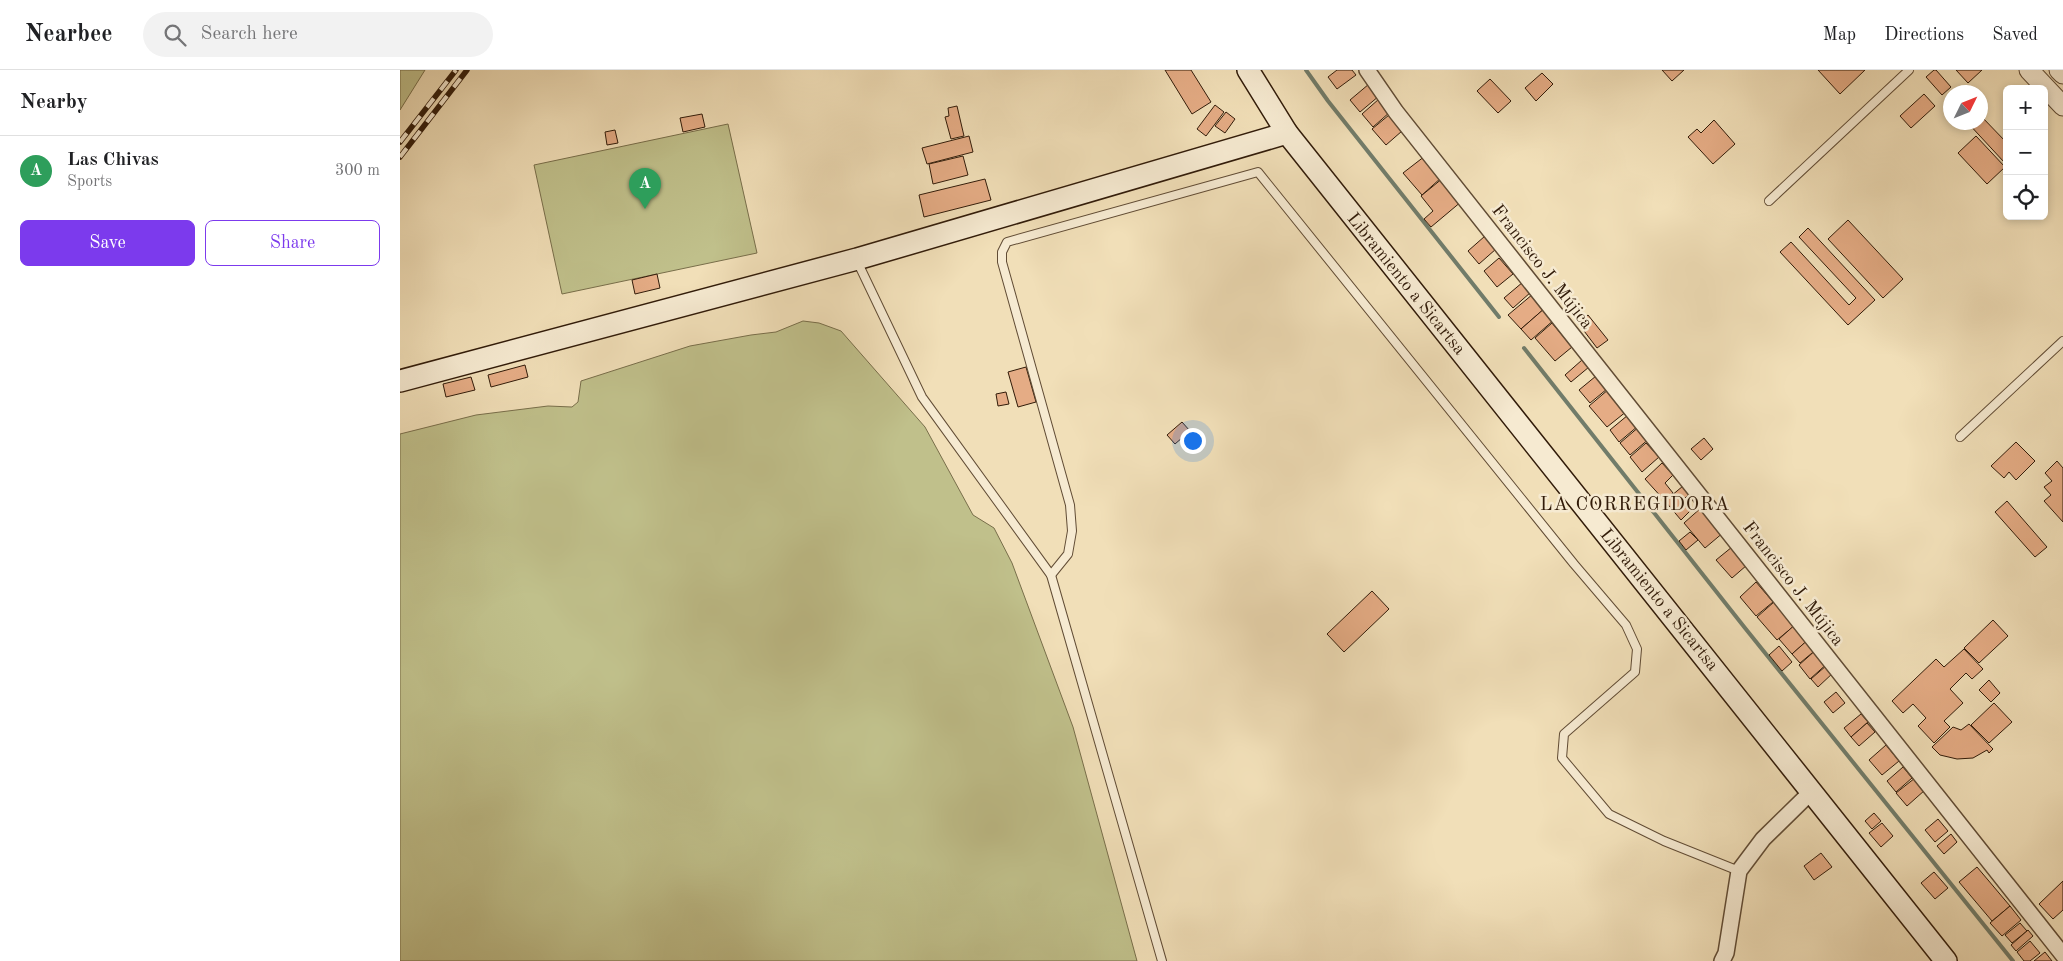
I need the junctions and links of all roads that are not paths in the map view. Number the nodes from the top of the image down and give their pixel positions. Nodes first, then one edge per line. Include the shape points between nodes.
1 (1248, 70) edge
2 (1367, 70) edge
3 (1910, 70) edge
4 (2029, 70) edge
5 (2059, 70) edge
6 (2063, 74) edge
7 (2063, 106) edge
8 (1287, 133) junction
9 (1769, 201) dead end
10 (857, 260) junction
11 (2063, 341) edge
12 (400, 381) edge
13 (1960, 437) dead end
14 (1051, 575) junction
15 (1811, 792) junction
16 (1739, 871) junction
17 (2063, 954) edge
18 (1162, 961) edge
19 (1722, 961) edge
20 (1946, 961) edge

1 - 8 main road, Libramiento a Sicartsa
2 - 17 street, Francisco J. Mújica via 1433,159
3 - 9 lane
4 - 7 street
5 - 6 street
8 - 10 main road
8 - 15 main road, Libramiento a Sicartsa
10 - 12 main road
10 - 14 lane via 922,397
11 - 13 lane
14 - 16 lane via 1068,554 1072,532 1070,505 1002,262 1007,242 1258,172 1626,625 1637,649 1635,672 1564,734 1562,758 1609,814 1664,841
14 - 18 lane
15 - 16 street via 1763,839
15 - 20 main road, Libramiento a Sicartsa
16 - 19 street

